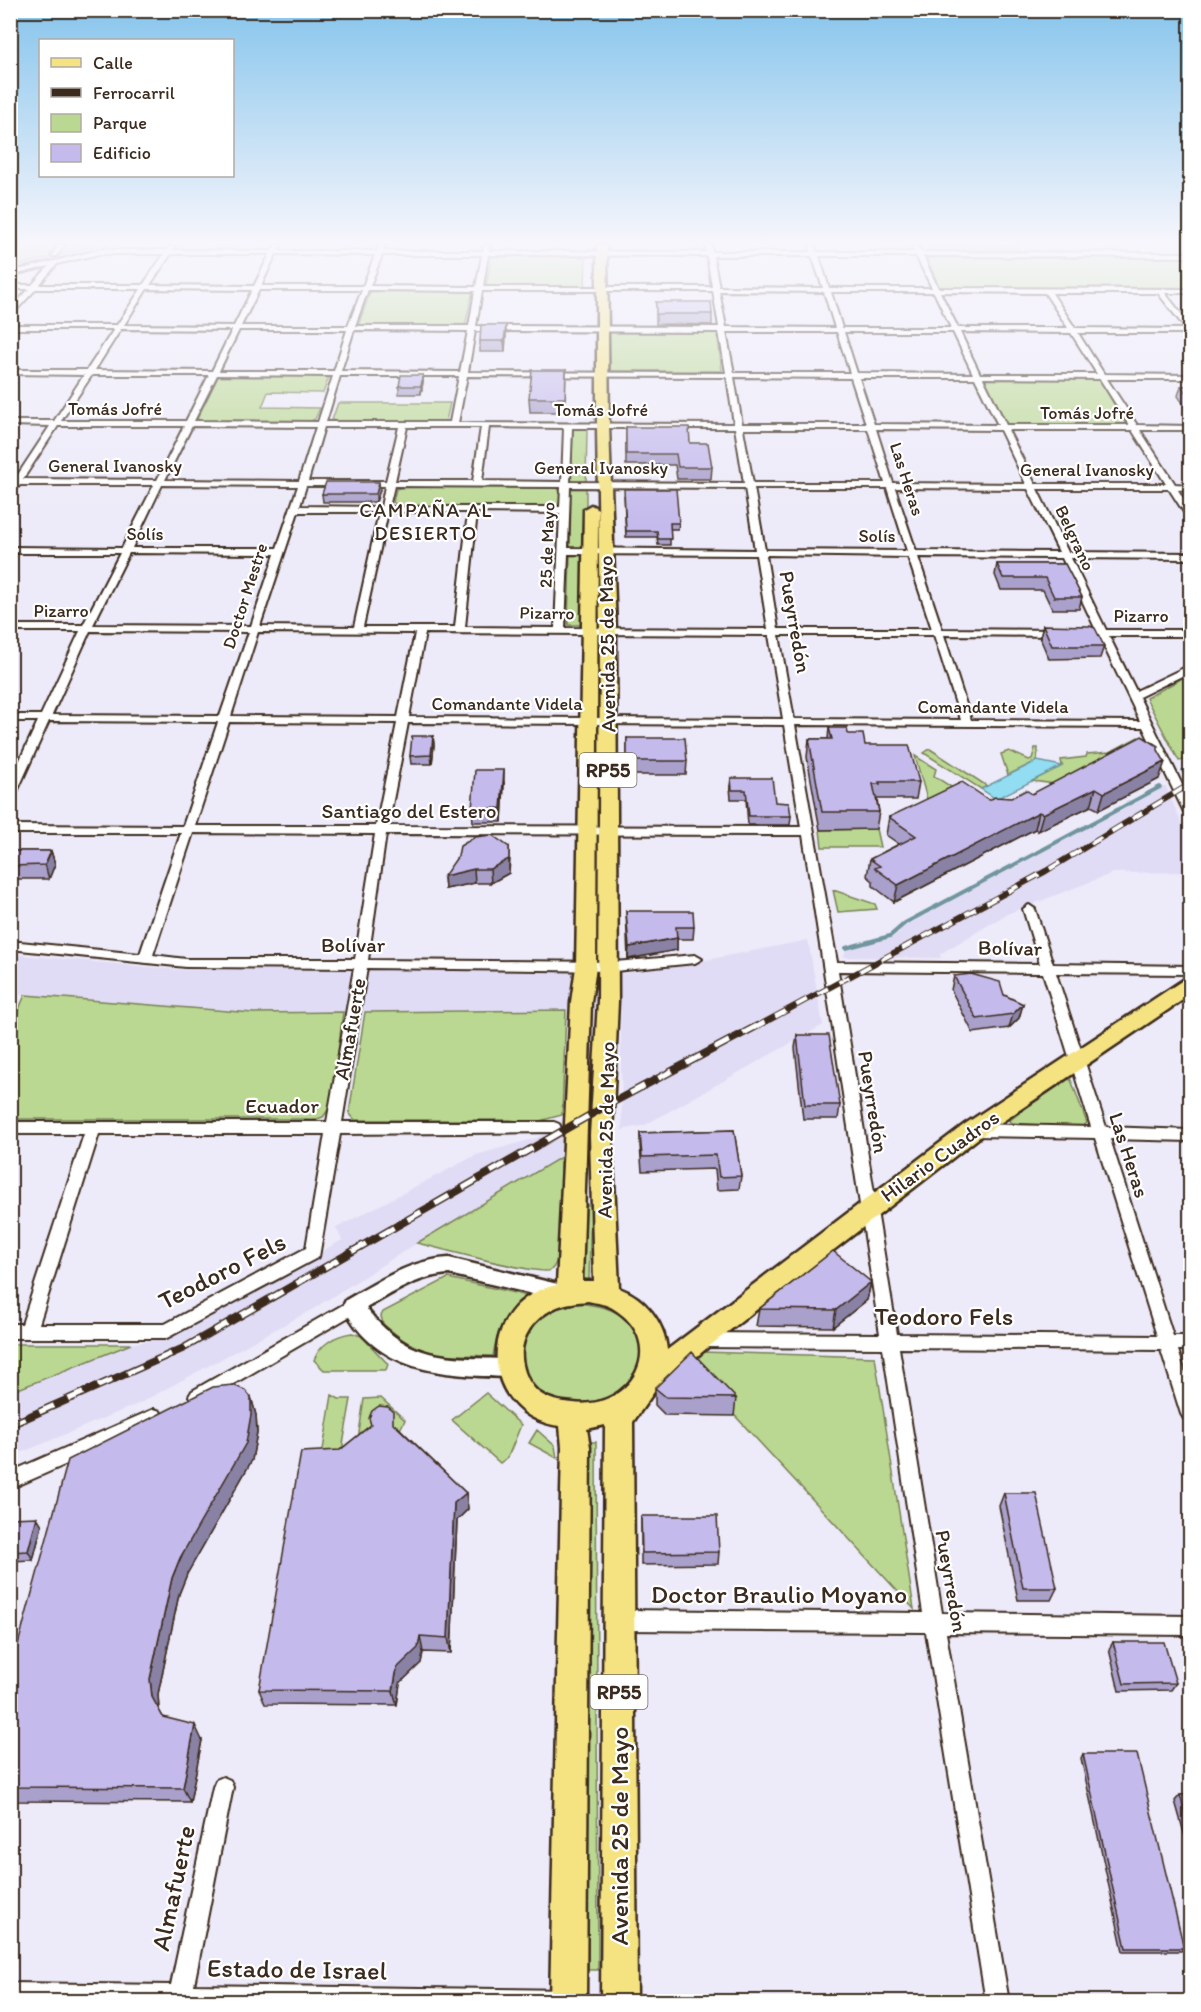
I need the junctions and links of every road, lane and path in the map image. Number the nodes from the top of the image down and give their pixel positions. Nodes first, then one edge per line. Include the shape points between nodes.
1 (112, 339) edge
2 (231, 339) edge
3 (348, 339) edge
4 (468, 339) edge
5 (594, 339) edge
6 (723, 339) edge
7 (843, 339) edge
8 (959, 339) edge
9 (1078, 339) edge
10 (10, 372) edge
11 (90, 372) junction
12 (213, 373) junction
13 (337, 373) junction
14 (462, 374) junction
15 (596, 374) junction
16 (729, 374) junction
17 (853, 375) junction
18 (977, 375) junction
19 (1104, 376) junction
20 (1191, 377) edge
21 (10, 423) edge
22 (56, 424) junction
23 (188, 424) junction
24 (322, 424) junction
25 (403, 425) junction
26 (454, 425) junction
27 (485, 425) junction
28 (568, 425) junction
29 (596, 426) junction
30 (738, 426) junction
31 (870, 426) junction
32 (1001, 427) junction
33 (1137, 428) junction
34 (1191, 428) edge
35 (14, 482) edge
36 (160, 482) junction
37 (303, 483) junction
38 (391, 483) junction
39 (477, 484) junction
40 (566, 484) junction
41 (598, 484) junction
42 (750, 485) junction
43 (889, 486) junction
44 (1032, 486) junction
45 (1172, 487) junction
46 (1191, 487) edge
47 (10, 493) edge
48 (294, 509) junction
49 (385, 509) junction
50 (473, 510) junction
51 (565, 510) junction
52 (1191, 515) edge
53 (10, 550) edge
54 (126, 550) junction
55 (280, 551) junction
56 (563, 551) junction
57 (598, 551) junction
58 (760, 552) junction
59 (911, 553) junction
60 (1064, 554) junction
61 (1191, 556) edge
62 (10, 628) edge
63 (87, 628) junction
64 (254, 628) junction
65 (358, 629) junction
66 (422, 629) junction
67 (460, 629) junction
68 (560, 630) junction
69 (589, 631) junction
70 (608, 631) junction
71 (774, 632) junction
72 (939, 633) junction
73 (1101, 633) junction
74 (1191, 633) edge
75 (1191, 668) edge
76 (1134, 696) junction
77 (10, 718) edge
78 (44, 718) junction
79 (225, 720) junction
80 (404, 720) junction
81 (587, 721) junction
82 (608, 722) junction
83 (790, 722) junction
84 (967, 723) junction
85 (1147, 724) junction
86 (10, 794) edge
87 (1191, 812) edge
88 (189, 828) junction
89 (10, 829) edge
90 (381, 830) junction
91 (588, 831) junction
92 (608, 831) junction
93 (808, 831) junction
94 (1029, 909) dead end
95 (10, 945) edge
96 (145, 959) junction
97 (696, 959) dead end
98 (361, 965) junction
99 (830, 966) junction
100 (597, 968) junction
101 (1047, 968) junction
102 (1191, 970) edge
103 (1191, 985) edge
104 (1076, 1060) junction
105 (333, 1127) junction
106 (10, 1128) edge
107 (554, 1128) dead end
108 (93, 1129) junction
109 (973, 1130) junction
110 (1100, 1134) junction
111 (1191, 1135) edge
112 (868, 1209) junction
113 (313, 1252) joint
114 (566, 1292) junction
115 (607, 1294) junction
116 (353, 1306) junction
117 (10, 1331) edge
118 (28, 1331) junction
119 (651, 1333) junction
120 (698, 1340) junction
121 (890, 1341) junction
122 (1167, 1343) junction
123 (1191, 1343) edge
124 (508, 1368) junction
125 (644, 1387) junction
126 (1191, 1414) edge
127 (572, 1418) junction
128 (10, 1481) edge
129 (620, 1620) junction
130 (936, 1622) junction
131 (1191, 1625) edge
132 (223, 1787) dead end
133 (10, 1994) edge
134 (180, 1999) edge
135 (573, 2001) edge
136 (619, 2001) edge
137 (998, 2001) edge

1 - 11 street
2 - 12 street
3 - 13 street, Doctor Mestre
4 - 14 street
5 - 15 main road, Avenida 25 de Mayo / RP55
6 - 16 street, Pueyrredón
7 - 17 street, Las Heras
8 - 18 street, Belgrano
9 - 19 street
10 - 11 street
11 - 12 street
11 - 22 street
12 - 13 street
12 - 23 street
13 - 14 street
13 - 24 street, Doctor Mestre
14 - 15 street
14 - 26 street
15 - 16 street
15 - 29 main road, Avenida 25 de Mayo / RP55
16 - 17 street
16 - 30 street, Pueyrredón
17 - 18 street
17 - 31 street, Las Heras
18 - 19 street
18 - 32 street, Belgrano
19 - 20 street
19 - 33 street
21 - 22 street, Tomás Jofré
22 - 23 street, Tomás Jofré
22 - 35 street
23 - 24 street, Tomás Jofré
23 - 36 street
24 - 25 street, Tomás Jofré
24 - 37 street, Doctor Mestre
25 - 26 street, Tomás Jofré
25 - 38 street
26 - 27 street, Tomás Jofré
27 - 28 street, Tomás Jofré
27 - 39 street
28 - 29 street, Tomás Jofré
28 - 40 street, 25 de Mayo
29 - 30 street, Tomás Jofré
29 - 41 main road, Avenida 25 de Mayo / RP55
30 - 31 street, Tomás Jofré
30 - 42 street, Pueyrredón
31 - 32 street, Tomás Jofré
31 - 43 street, Las Heras
32 - 33 street, Tomás Jofré
32 - 44 street, Belgrano
33 - 34 street, Tomás Jofré
33 - 45 street
35 - 36 street, General Ivanosky
35 - 47 street
36 - 37 street, General Ivanosky
36 - 54 street
37 - 38 street, General Ivanosky
37 - 48 street, Doctor Mestre
38 - 39 street, General Ivanosky
38 - 49 street
39 - 40 street, General Ivanosky
40 - 41 street, General Ivanosky
40 - 51 street, 25 de Mayo
41 - 42 street, General Ivanosky
41 - 57 main road, Avenida 25 de Mayo / RP55
42 - 43 street, General Ivanosky
42 - 58 street, Pueyrredón
43 - 44 street, General Ivanosky
43 - 59 street, Las Heras
44 - 45 street, General Ivanosky
44 - 60 street, Belgrano
45 - 46 street, General Ivanosky
45 - 52 street
48 - 49 street
48 - 55 street, Doctor Mestre
49 - 50 street
49 - 65 street
50 - 51 street
50 - 67 street
51 - 56 street, 25 de Mayo
53 - 54 street, Solís
54 - 55 street, Solís
54 - 63 street
55 - 64 street, Doctor Mestre
56 - 57 street, Solís
56 - 68 street, 25 de Mayo
57 - 58 street, Solís
57 - 69 main road, Avenida 25 de Mayo / RP55
57 - 70 main road, Avenida 25 de Mayo / RP55
58 - 59 street, Solís
58 - 71 street, Pueyrredón
59 - 60 street, Solís
59 - 72 street, Las Heras
60 - 61 street, Solís
60 - 73 street, Belgrano
62 - 63 street, Pizarro
63 - 64 street, Pizarro
63 - 78 street
64 - 65 street, Pizarro
64 - 79 street, Doctor Mestre
65 - 66 street, Pizarro
66 - 67 street, Pizarro
66 - 80 street, Almafuerte
67 - 68 street, Pizarro
68 - 69 street, Pizarro
69 - 70 street, Pizarro
69 - 81 main road, Avenida 25 de Mayo / RP55
70 - 71 street, Pizarro
70 - 82 main road, Avenida 25 de Mayo / RP55
71 - 72 street, Pizarro
71 - 83 street, Pueyrredón
72 - 73 street, Pizarro
72 - 84 street, Las Heras
73 - 74 street, Pizarro
73 - 76 street, Belgrano
75 - 76 street
76 - 85 street, Belgrano
77 - 78 street, Comandante Videla
78 - 79 street, Comandante Videla
78 - 86 street
79 - 80 street, Comandante Videla
79 - 88 street, Doctor Mestre
80 - 81 street, Comandante Videla
80 - 90 street, Almafuerte
81 - 82 street, Comandante Videla
81 - 91 main road, Avenida 25 de Mayo / RP55
82 - 83 street, Comandante Videla
82 - 92 main road, Avenida 25 de Mayo / RP55
83 - 84 street, Comandante Videla
83 - 93 street, Pueyrredón
84 - 85 street, Comandante Videla
85 - 87 street, Belgrano
88 - 89 street, Santiago del Estero
88 - 90 street, Santiago del Estero
88 - 96 street, Doctor Mestre
90 - 91 street, Santiago del Estero
90 - 98 street, Almafuerte
91 - 92 street, Santiago del Estero
91 - 100 main road, Avenida 25 de Mayo / RP55
92 - 93 street, Santiago del Estero
92 - 100 main road, Avenida 25 de Mayo / RP55
93 - 99 street, Pueyrredón
94 - 101 street, Las Heras
95 - 96 street, Bolívar
96 - 98 street, Bolívar
97 - 100 street, Bolívar
98 - 100 street, Bolívar
98 - 105 street, Almafuerte
99 - 101 street, Bolívar
99 - 112 street, Pueyrredón
100 - 114 main road, Avenida 25 de Mayo / RP55 via 581,1002
100 - 115 main road, Avenida 25 de Mayo / RP55 via 609,1001 602,1135
101 - 102 street, Bolívar
101 - 104 street, Las Heras
103 - 104 main road, Hilario Cuadros
104 - 109 main road, Hilario Cuadros
104 - 110 street, Las Heras
105 - 107 street, Ecuador
105 - 108 street, Ecuador
105 - 113 street, Almafuerte
106 - 108 street, Ecuador
108 - 118 street
109 - 110 street
109 - 112 main road, Hilario Cuadros
110 - 111 street
110 - 122 street, Las Heras
112 - 120 main road, Hilario Cuadros
112 - 121 street, Pueyrredón
113 - 118 street, Teodoro Fels via 167,1331
114 - 115 main road via 588,1290
114 - 116 street via 438,1266 413,1273
114 - 124 main road via 540,1301 516,1323 507,1353
115 - 119 main road via 634,1309
116 - 124 street via 398,1353 412,1360
116 - 128 street via 177,1407
117 - 118 street, Teodoro Fels
119 - 120 main road via 663,1341
119 - 125 main road, Avenida 25 de Mayo / RP55 via 654,1362
120 - 121 street, Teodoro Fels
120 - 125 main road, Hilario Cuadros
121 - 122 street, Teodoro Fels
121 - 130 street, Pueyrredón
122 - 123 street, Teodoro Fels
122 - 126 street, Las Heras
124 - 127 main road via 527,1398 542,1409
125 - 127 main road via 612,1412
125 - 129 main road, Avenida 25 de Mayo / RP55 via 620,1418 618,1431
127 - 135 main road, Avenida 25 de Mayo / RP55 via 576,1447
129 - 130 street, Doctor Braulio Moyano
129 - 136 main road, Avenida 25 de Mayo / RP55
130 - 131 street, Doctor Braulio Moyano
130 - 137 street, Pueyrredón
132 - 134 street, Almafuerte
133 - 134 street, Estado de Israel
134 - 135 street, Estado de Israel

